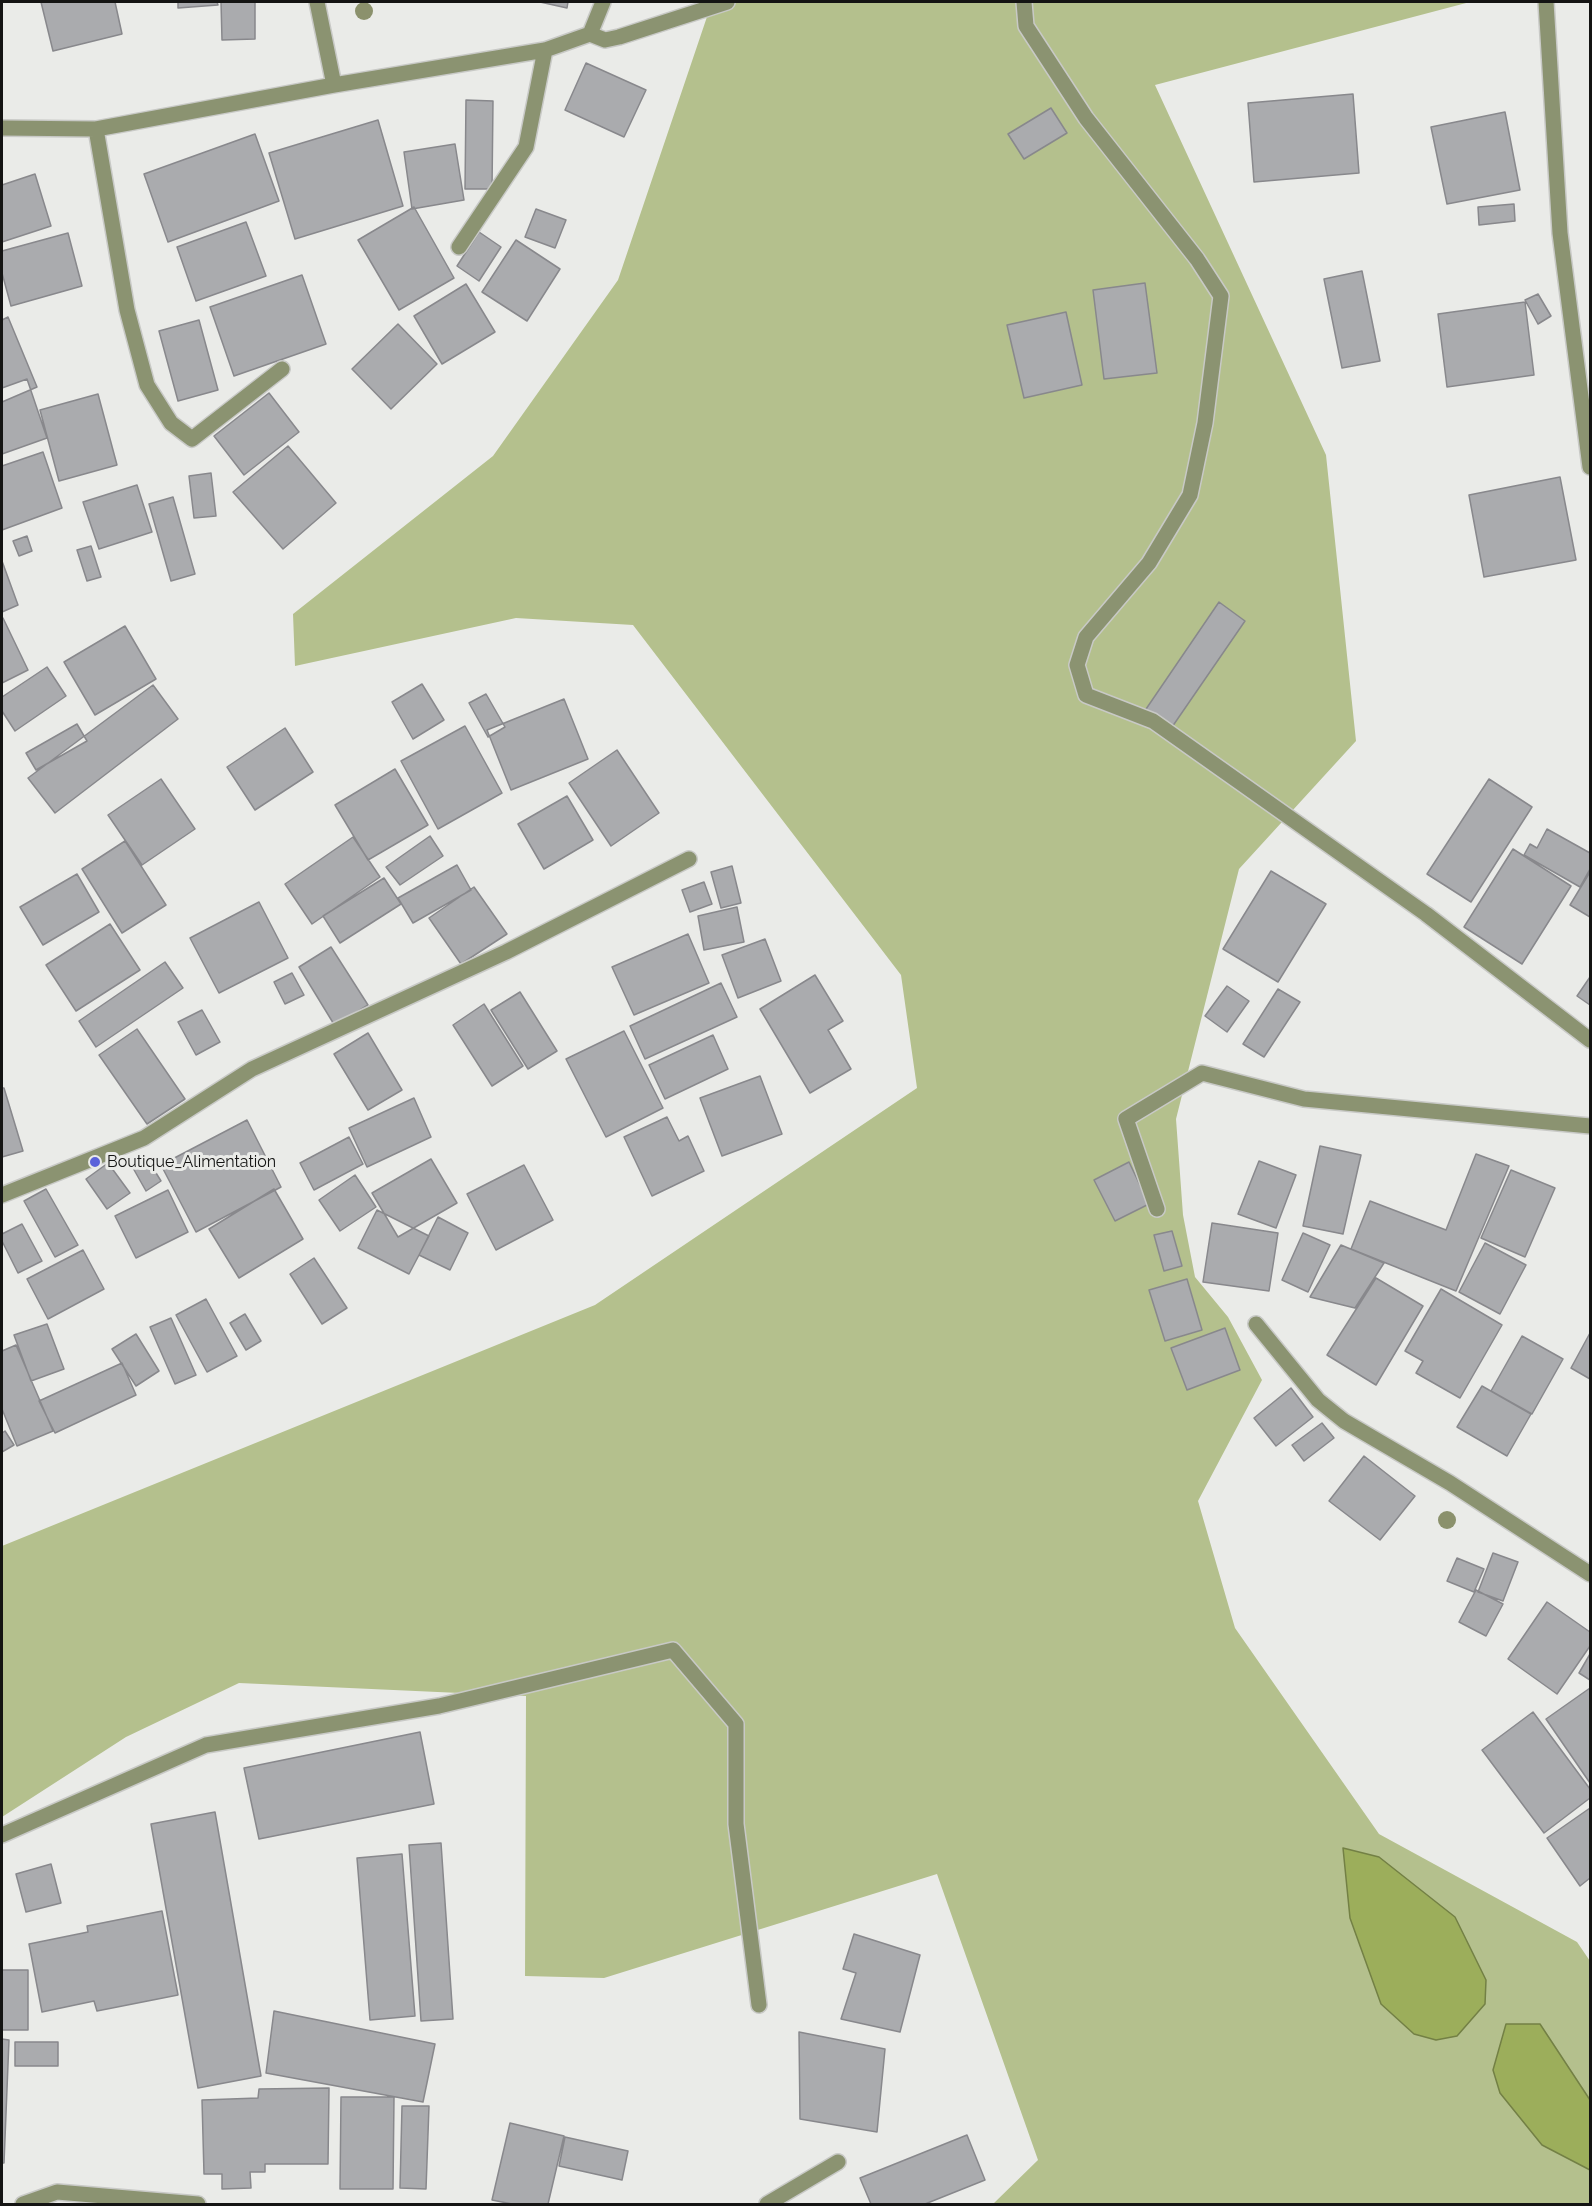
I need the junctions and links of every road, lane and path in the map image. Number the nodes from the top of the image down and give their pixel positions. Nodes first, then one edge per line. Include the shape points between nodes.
1 (316, 2) edge
2 (603, 2) edge
3 (727, 2) edge
4 (1024, 2) edge
5 (1546, 2) edge
6 (590, 34) junction
7 (545, 50) junction
8 (334, 85) junction
9 (2, 128) edge
10 (96, 129) junction
11 (459, 247) dead end
12 (282, 369) dead end
13 (1590, 467) edge
14 (689, 859) dead end
15 (1590, 1040) edge
16 (1590, 1125) edge
17 (2, 1195) edge
18 (1157, 1209) dead end
19 (1256, 1324) dead end
20 (1590, 1574) edge
21 (2, 1835) edge
22 (759, 2005) dead end
23 (838, 2162) dead end
24 (23, 2205) edge
25 (198, 2205) edge
26 (767, 2205) edge

1 - 8 street
2 - 6 street
3 - 6 street via 620,37 605,40
4 - 15 street via 1026,26 1080,109 1197,258 1221,296 1205,423 1190,495 1149,563 1086,637 1077,665 1086,695 1153,721 1426,914
5 - 13 street via 1560,233
6 - 7 street
7 - 8 street
7 - 11 street via 526,147
8 - 10 street
9 - 10 street
10 - 12 street via 133,331 147,386 171,423 192,439
14 - 17 street via 506,952 252,1069 144,1138
16 - 18 street via 1304,1100 1202,1073 1126,1119
19 - 20 street via 1318,1400 1344,1421 1450,1483
21 - 22 street via 206,1745 440,1706 673,1650 736,1724 736,1824
23 - 26 street
24 - 25 street via 57,2192

